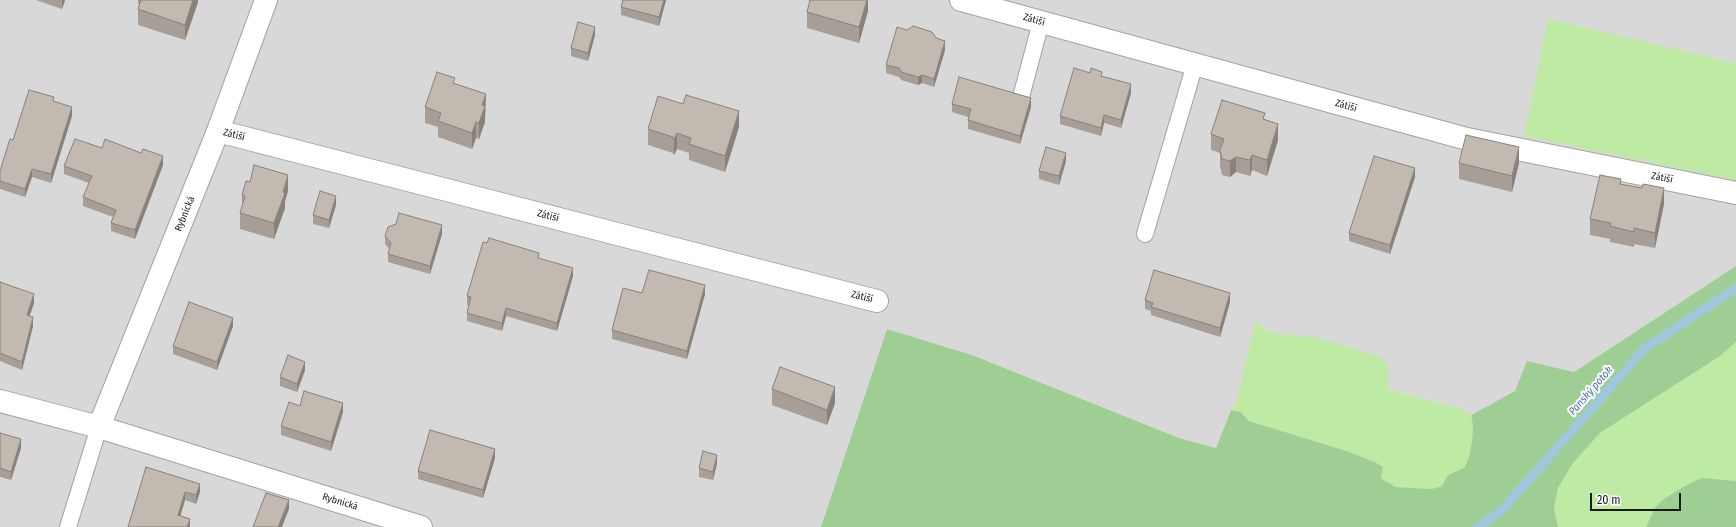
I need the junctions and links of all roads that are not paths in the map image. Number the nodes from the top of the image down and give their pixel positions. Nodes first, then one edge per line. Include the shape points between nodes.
1 (266, 0) edge
2 (961, 0) edge
3 (1041, 22) junction
4 (1195, 64) junction
5 (1021, 97) edge
6 (218, 131) junction
7 (1736, 193) edge
8 (1145, 234) dead end
9 (877, 301) dead end
10 (0, 401) edge
11 (99, 427) junction
12 (68, 527) edge
13 (421, 527) edge

1 - 6 street, Rybnická
2 - 3 street, Zátiší
3 - 4 street, Zátiší
3 - 5 lane
4 - 7 street, Zátiší via 1467,139
4 - 8 lane
6 - 9 street, Zátiší
6 - 11 street, Rybnická
10 - 11 street, Rybnická
11 - 12 lane
11 - 13 street, Rybnická

